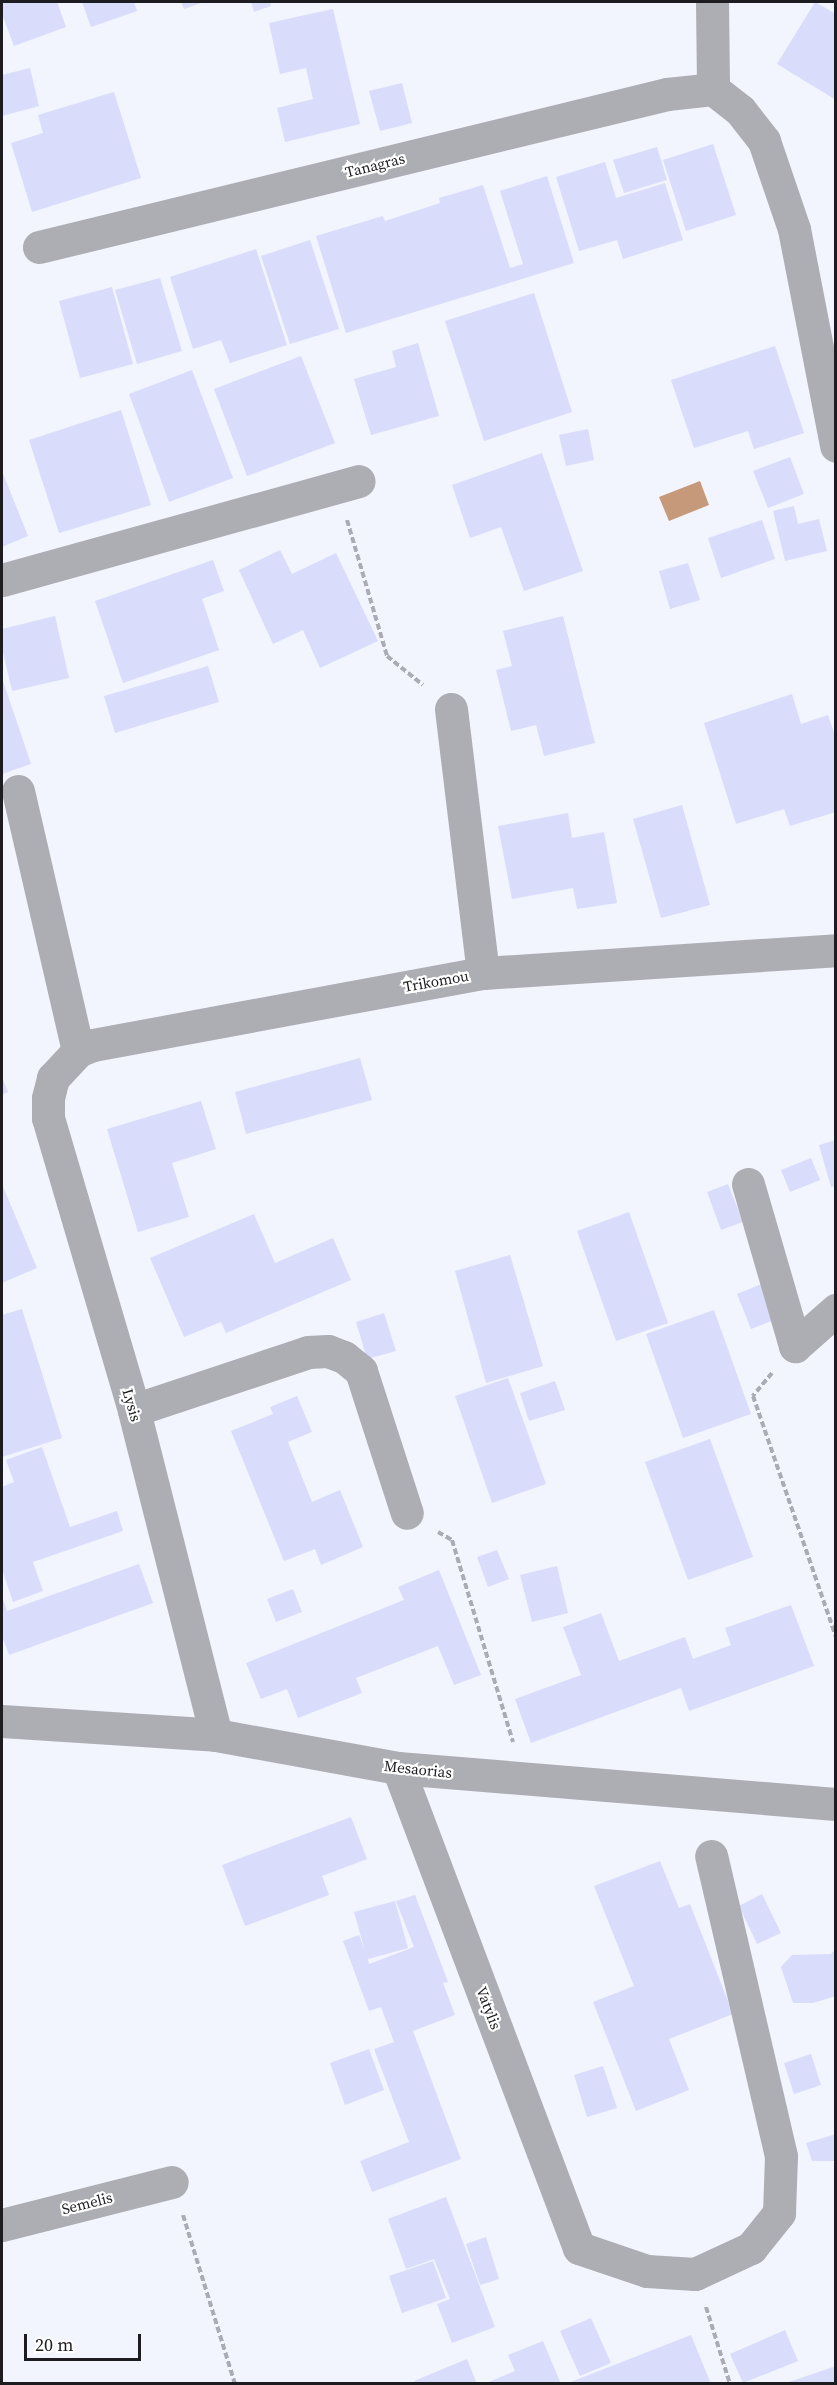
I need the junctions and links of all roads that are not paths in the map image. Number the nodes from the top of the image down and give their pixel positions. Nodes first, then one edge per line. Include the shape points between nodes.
1 (712, 2) edge
2 (713, 89) junction
3 (39, 247) dead end
4 (836, 446) edge
5 (348, 484) road end
6 (2, 580) edge
7 (451, 709) road end
8 (18, 791) dead end
9 (836, 950) edge
10 (483, 973) junction
11 (78, 1051) junction
12 (53, 1078) joint
13 (748, 1184) dead end
14 (836, 1310) edge
15 (134, 1410) junction
16 (407, 1513) road end
17 (2, 1721) edge
18 (216, 1735) junction
19 (398, 1768) junction
20 (836, 1804) edge
21 (711, 1856) dead end
22 (172, 2182) road end
23 (2, 2225) edge

1 - 2 street
2 - 3 street, Tanagras via 668,94
2 - 4 street via 740,110 764,141 794,229
5 - 6 street
7 - 10 street
8 - 11 street
9 - 10 street, Trikomou
10 - 11 street, Trikomou via 105,1042
11 - 12 street, Trikomou
12 - 15 street, Lysis via 48,1118
13 - 14 street via 795,1346
15 - 16 street via 308,1352 328,1351 344,1357 360,1371
15 - 18 street, Lysis
17 - 18 street, Mesaorias
18 - 19 street, Mesaorias
19 - 20 street, Mesaorias
19 - 21 street, Vatylis via 579,2248 647,2271 695,2274 751,2248 779,2213 781,2156
22 - 23 street, Semelis

